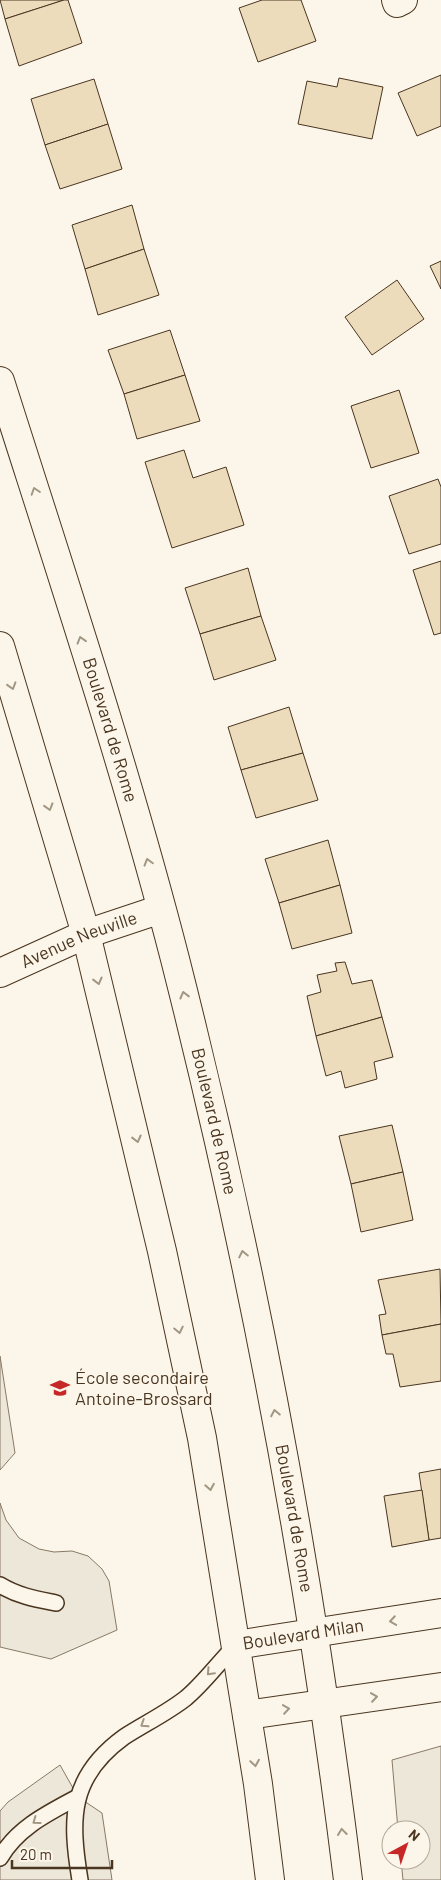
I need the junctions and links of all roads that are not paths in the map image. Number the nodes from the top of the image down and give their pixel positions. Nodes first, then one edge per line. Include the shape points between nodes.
1 (396, 0) edge
2 (403, 0) edge
3 (0, 381) edge
4 (0, 646) edge
5 (161, 909) junction
6 (86, 934) junction
7 (0, 973) edge
8 (0, 1585) edge
9 (56, 1603) dead end
10 (441, 1613) edge
11 (314, 1633) junction
12 (236, 1645) junction
13 (441, 1686) edge
14 (326, 1704) junction
15 (247, 1715) junction
16 (78, 1797) junction
17 (0, 1858) edge
18 (80, 1880) edge
19 (270, 1880) edge
20 (348, 1880) edge

1 - 2 main road via 397,3
5 -> 3 main road, Boulevard de Rome via 106,719
4 -> 6 main road
5 - 6 main road, Avenue Neuville
11 -> 5 main road, Boulevard de Rome via 236,1222
6 - 7 main road, Avenue Neuville
6 -> 12 main road via 139,1147 187,1364
8 - 9 lane via 11,1592
10 -> 11 main road, Boulevard Milan
11 - 12 main road, Boulevard Milan
11 - 14 main road, Boulevard de Rome
12 - 15 main road
12 -> 16 lane, Boulevard Milan via 185,1698 123,1739 101,1758 88,1775
14 -> 13 main road
15 -> 14 main road
20 -> 14 main road, Boulevard de Rome
15 -> 19 main road
16 -> 17 lane via 23,1830
16 - 18 lane, Boulevard Milan via 73,1830

